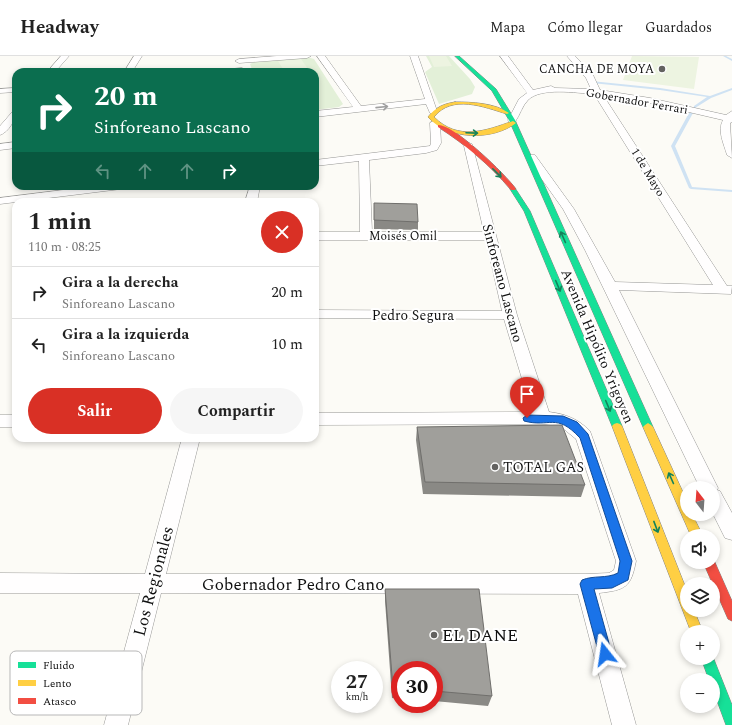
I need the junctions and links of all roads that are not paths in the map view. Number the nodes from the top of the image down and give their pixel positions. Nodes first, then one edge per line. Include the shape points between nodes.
1 (65, 56) edge
2 (138, 56) edge
3 (307, 56) edge
4 (321, 56) edge
5 (414, 56) edge
6 (457, 56) edge
7 (504, 56) edge
8 (571, 56) edge
9 (238, 59) edge
10 (54, 68) edge
11 (130, 68) edge
12 (470, 69) junction
13 (592, 82) junction
14 (12, 90) edge
15 (542, 90) junction
16 (0, 91) edge
17 (598, 92) junction
18 (531, 93) junction
19 (429, 102) junction
20 (454, 104) junction
21 (359, 109) junction
22 (434, 112) junction
23 (319, 114) edge
24 (730, 117) edge
25 (12, 118) edge
26 (511, 118) junction
27 (437, 125) junction
28 (0, 132) edge
29 (12, 146) edge
30 (469, 146) junction
31 (0, 147) edge
32 (732, 155) edge
33 (530, 156) junction
34 (364, 157) junction
35 (319, 163) edge
36 (92, 190) edge
37 (64, 194) edge
38 (32, 198) edge
39 (12, 201) edge
40 (1, 202) edge
41 (319, 236) edge
42 (366, 236) junction
43 (491, 236) junction
44 (610, 286) junction
45 (728, 290) edge
46 (319, 314) edge
47 (510, 315) junction
48 (542, 418) junction
49 (319, 419) edge
50 (0, 421) edge
51 (12, 421) edge
52 (190, 442) edge
53 (705, 481) edge
54 (680, 498) edge
55 (720, 509) edge
56 (732, 532) edge
57 (712, 569) edge
58 (0, 583) edge
59 (152, 584) junction
60 (586, 584) junction
61 (680, 588) edge
62 (732, 615) edge
63 (135, 651) edge
64 (710, 665) edge
65 (119, 715) edge
66 (732, 722) edge
67 (116, 725) edge
68 (624, 725) edge

1 - 10 street
2 - 11 street
3 - 9 street
4 - 21 street
5 - 19 street
6 - 12 main road, Avenida Hipólito Yrigoyen
7 - 18 street
8 - 13 street, 1 de Mayo
12 - 20 main road, Avenida Hipólito Yrigoyen via 481,85 480,92
12 - 26 main road, Avenida Hipólito Yrigoyen via 494,90
13 - 15 street, Gobernador Ferrari
13 - 17 street, 1 de Mayo
14 - 16 street
15 - 17 street, Gobernador Ferrari
15 - 18 street, Gobernador Ferrari
17 - 24 street, Gobernador Ferrari
17 - 45 street, 1 de Mayo
18 - 26 street via 521,101
21 -> 19 street
19 - 22 street
20 - 22 main road, Avenida Hipólito Yrigoyen
20 - 26 main road via 486,105
21 - 23 street
22 - 27 main road via 431,117
24 - 32 street via 724,126
25 - 28 street
27 -> 26 main road via 474,133 498,130
26 - 33 main road, Avenida Hipólito Yrigoyen
27 - 30 main road, Avenida Hipólito Yrigoyen
27 - 34 street via 434,148
29 - 31 street
30 - 43 street, Sinforeano Lascano
30 -> 61 main road, Avenida Hipólito Yrigoyen via 512,188 527,211 613,416
33 - 44 street via 572,216
54 -> 33 main road, Avenida Hipólito Yrigoyen via 543,191
34 - 35 street
34 - 42 street
36 - 37 street
37 - 38 street
39 - 40 street
41 - 42 street, Moisés Omil
42 - 43 street, Moisés Omil
43 - 47 street, Sinforeano Lascano
44 - 45 street
44 - 53 street
46 - 47 street, Pedro Segura
47 - 48 street, Sinforeano Lascano
48 - 49 street
48 - 60 street via 560,419 573,425 584,436 626,561 623,576 612,582
50 - 51 street
52 - 59 street, Los Regionales
55 - 56 street
57 - 62 main road
58 - 59 street, Gobernador Pedro Cano
59 - 60 street, Gobernador Pedro Cano
59 - 63 street, Los Regionales
60 - 68 street
64 - 66 main road
65 - 67 street, Los Regionales

